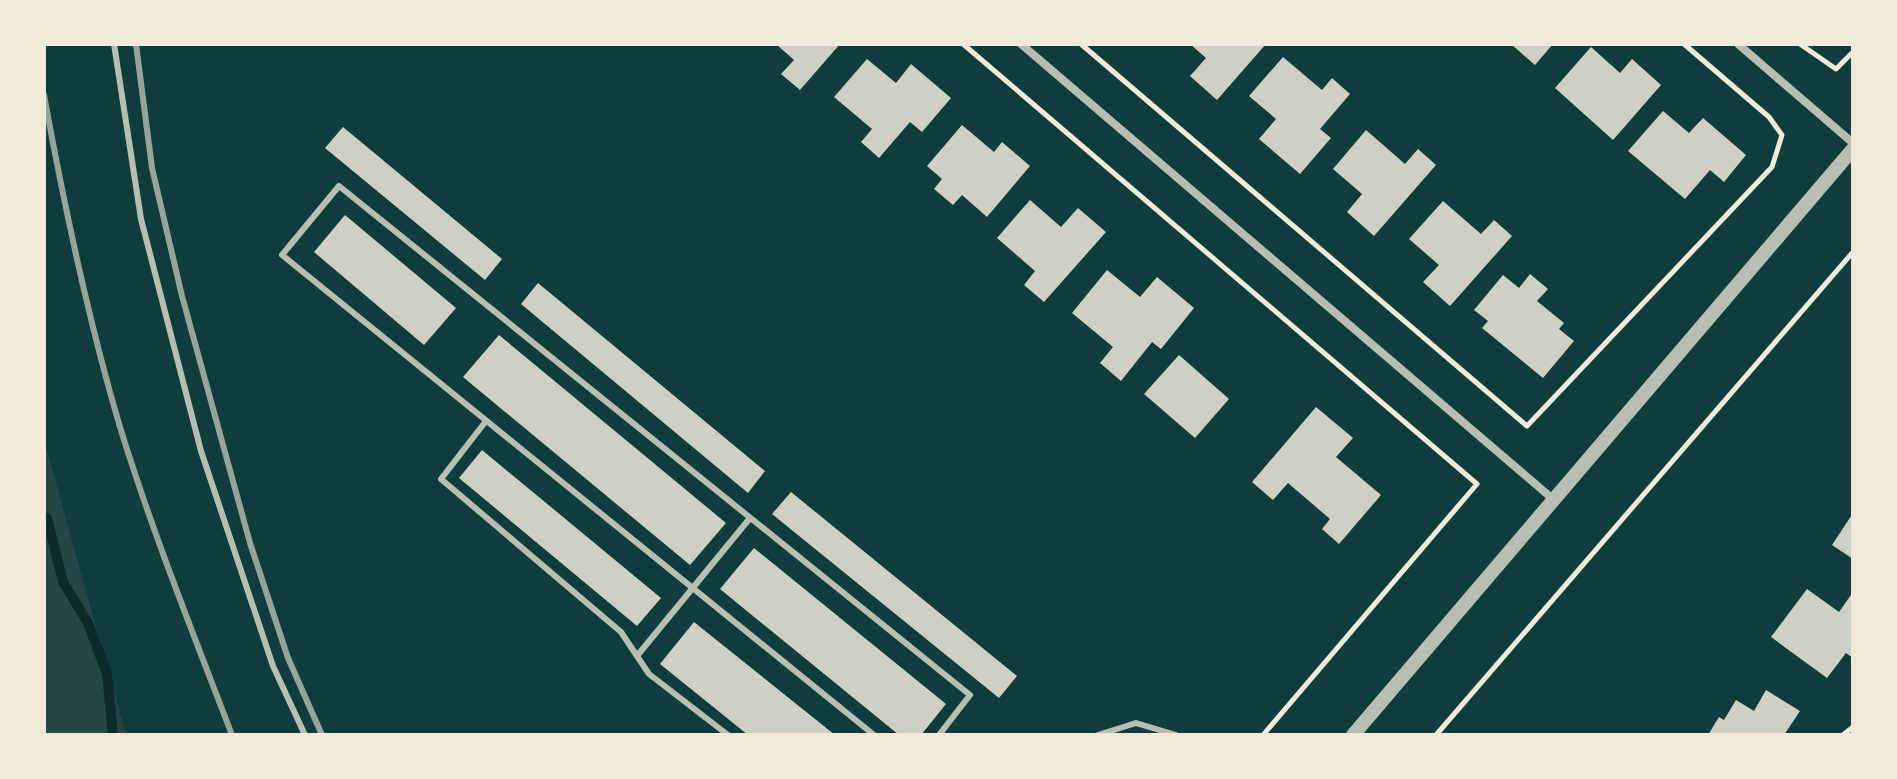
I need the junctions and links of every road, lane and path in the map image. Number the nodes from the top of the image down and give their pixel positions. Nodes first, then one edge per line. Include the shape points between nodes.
1 (114, 44) edge
2 (963, 44) edge
3 (1021, 44) edge
4 (1081, 44) edge
5 (1684, 44) edge
6 (1738, 44) edge
7 (1800, 44) edge
8 (1853, 52) edge
9 (1853, 143) edge
10 (1853, 149) edge
11 (1853, 252) edge
12 (486, 421) junction
13 (1554, 500) junction
14 (750, 518) junction
15 (693, 588) junction
16 (637, 656) junction
17 (1853, 727) edge
18 (305, 735) edge
19 (728, 735) edge
20 (874, 735) edge
21 (939, 735) edge
22 (1098, 735) edge
23 (1176, 735) edge
24 (1263, 735) edge
25 (1353, 735) edge
26 (1436, 735) edge
27 (1843, 735) edge

1 - 18 lane via 141,219 201,451 273,666
2 - 24 path via 1477,484
3 - 13 street
4 - 5 path via 1527,426 1772,167 1782,135 1769,117
6 - 9 street
7 - 8 path via 1836,69
10 - 13 street
11 - 26 path
12 - 14 lane via 282,255 339,186
12 - 15 lane
12 - 16 lane via 441,479 621,632
13 - 25 street
14 - 15 lane
14 - 21 lane via 970,695
15 - 16 lane
15 - 20 lane
16 - 19 lane via 649,674
17 - 27 path
22 - 23 lane via 1136,723

